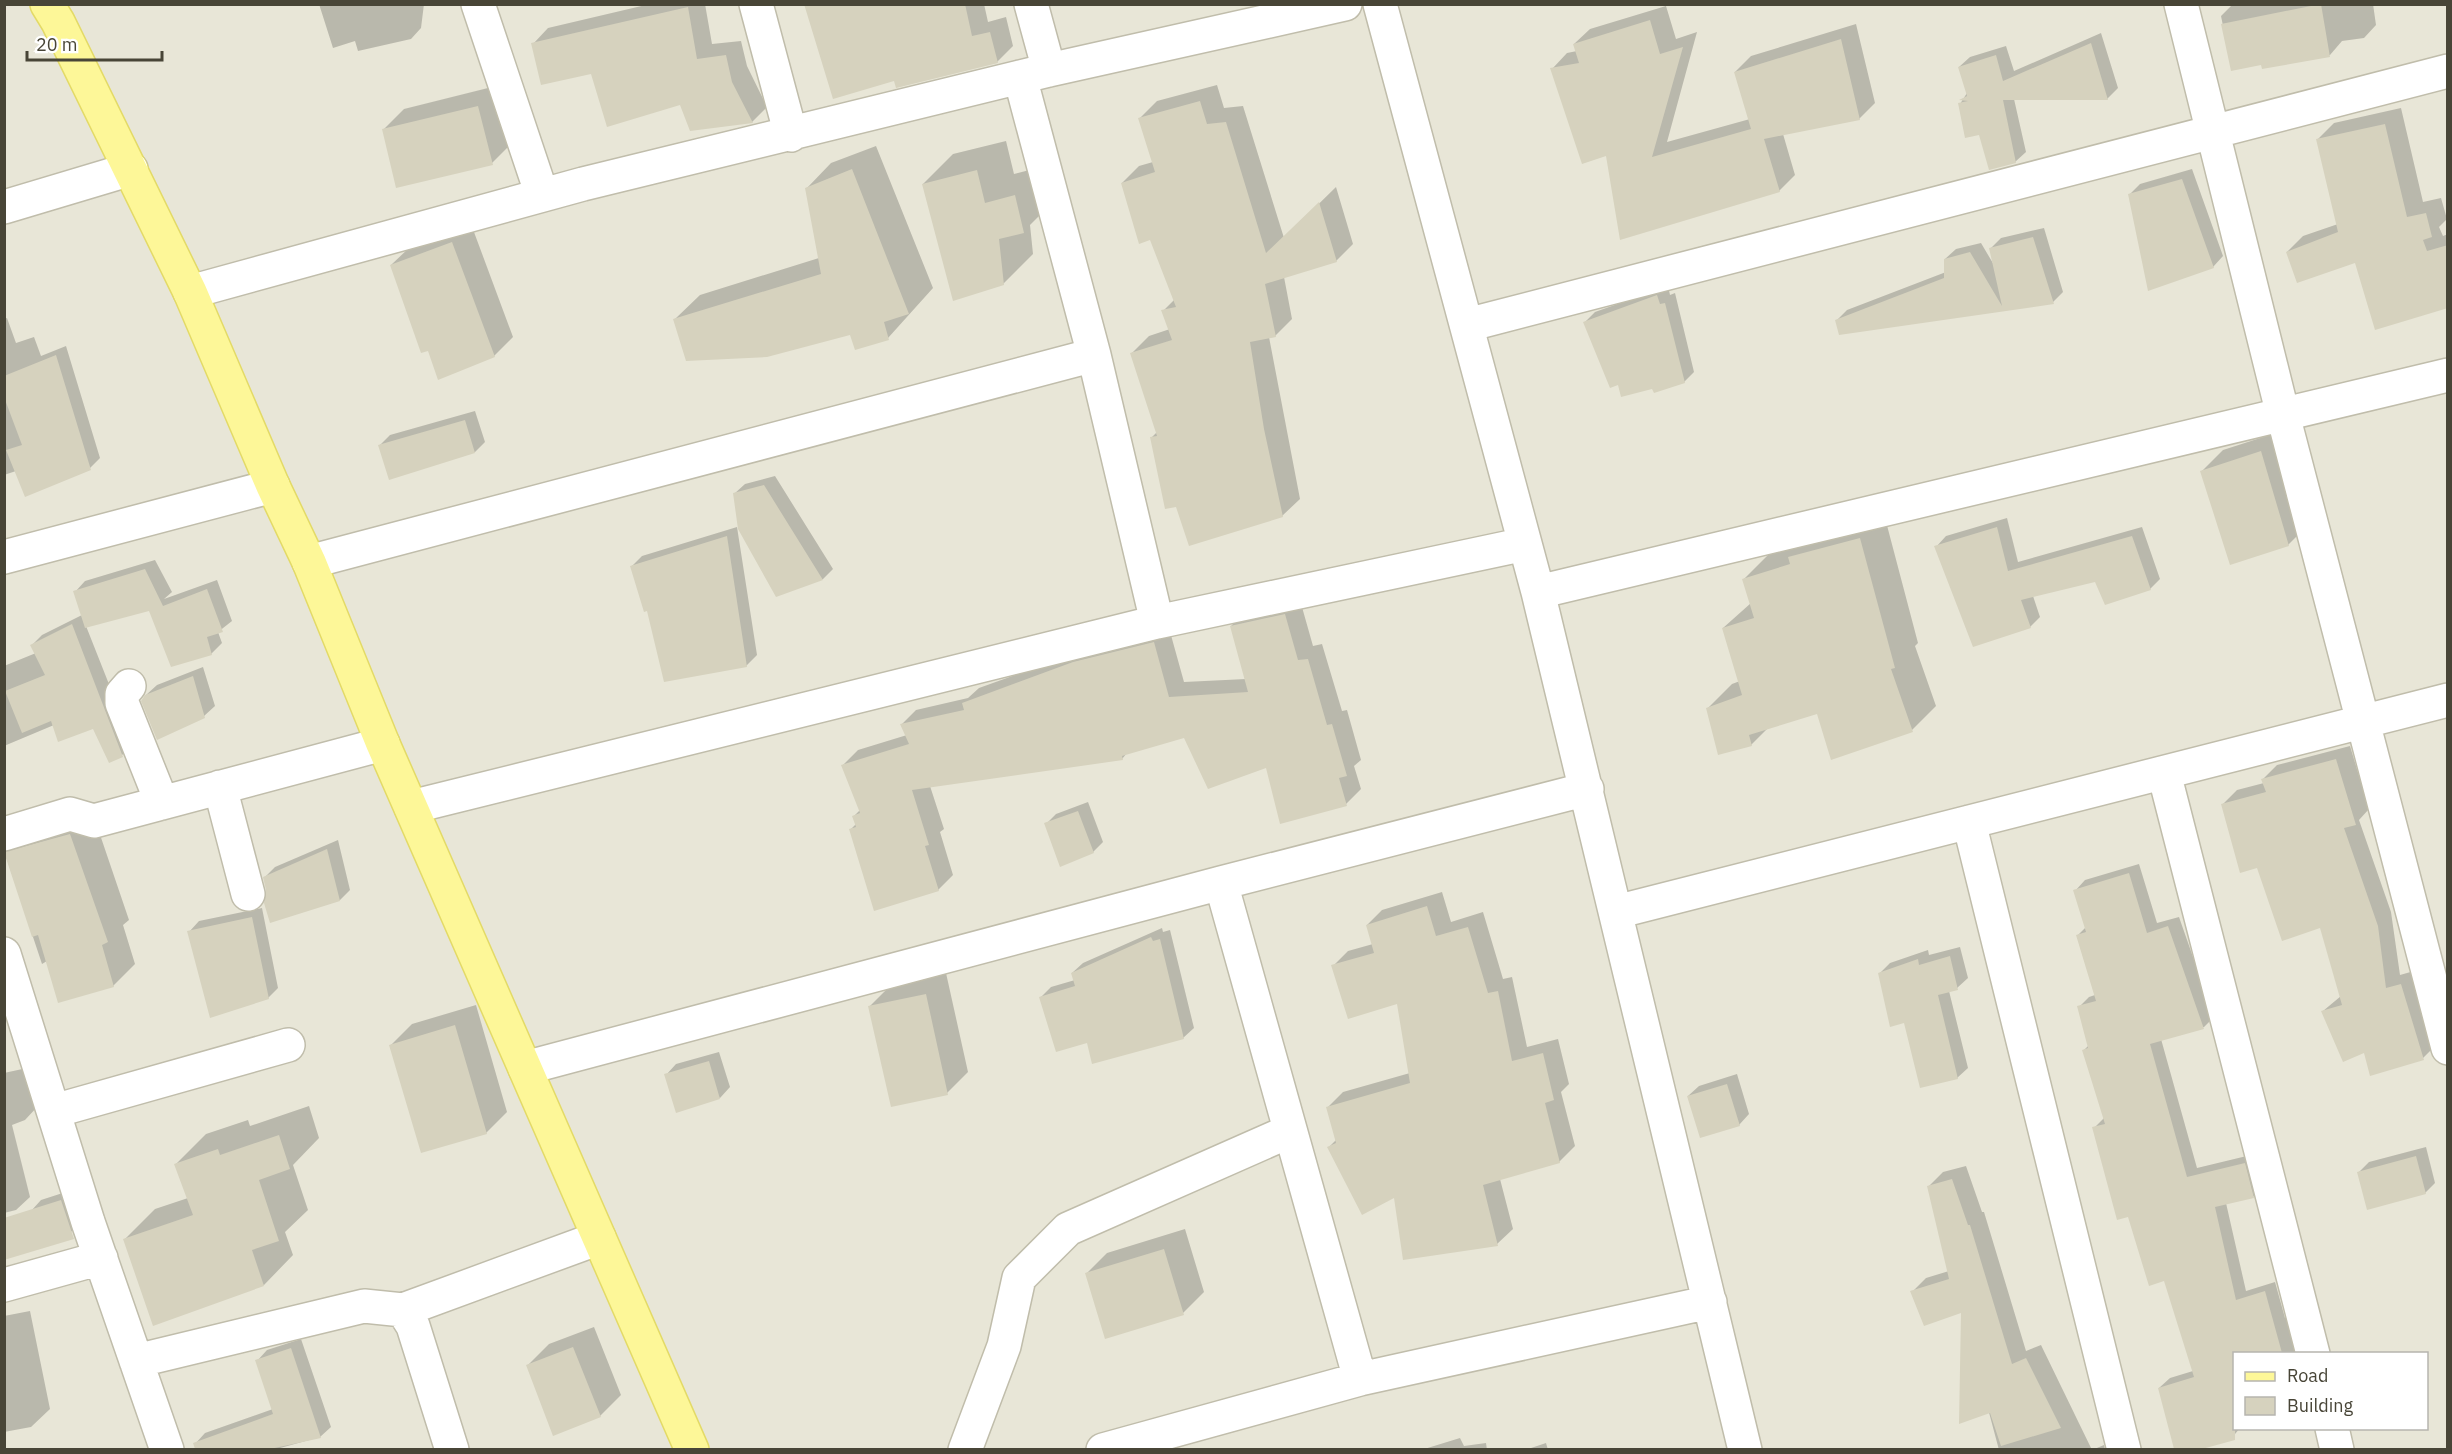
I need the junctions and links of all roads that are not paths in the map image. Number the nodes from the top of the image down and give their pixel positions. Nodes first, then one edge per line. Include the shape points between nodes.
1 (47, 4) edge
2 (478, 4) edge
3 (756, 4) edge
4 (1031, 4) edge
5 (1345, 4) edge
6 (1380, 4) edge
7 (2181, 4) edge
8 (2448, 71) edge
9 (1034, 73) junction
10 (2213, 132) junction
11 (791, 135) junction
12 (131, 169) junction
13 (542, 195) junction
14 (4, 207) edge
15 (190, 292) junction
16 (1467, 325) junction
17 (1094, 355) junction
18 (2448, 375) edge
19 (2283, 415) junction
20 (273, 486) junction
21 (1525, 544) junction
22 (4, 557) edge
23 (309, 562) junction
24 (1538, 592) junction
25 (1157, 622) junction
26 (129, 686) dead end
27 (2448, 700) edge
28 (2363, 722) junction
29 (383, 744) junction
30 (2164, 773) junction
31 (220, 787) junction
32 (1587, 789) junction
33 (162, 803) junction
34 (411, 807) junction
35 (1969, 822) junction
36 (4, 834) edge
37 (1221, 883) junction
38 (248, 894) dead end
39 (1616, 912) junction
40 (4, 954) edge
41 (288, 1045) dead end
42 (2448, 1048) edge
43 (525, 1068) junction
44 (54, 1111) junction
45 (1290, 1131) junction
46 (600, 1238) junction
47 (101, 1258) junction
48 (4, 1284) edge
49 (1710, 1302) junction
50 (403, 1310) junction
51 (2313, 1352) edge
52 (136, 1360) junction
53 (1360, 1379) junction
54 (2332, 1430) edge
55 (168, 1449) edge
56 (452, 1449) edge
57 (692, 1449) edge
58 (964, 1449) edge
59 (1103, 1449) edge
60 (1745, 1449) edge
61 (2124, 1449) edge
62 (2337, 1449) edge

1 - 12 main road
2 - 13 street
3 - 11 street
4 - 9 street
5 - 9 street
6 - 16 street
7 - 10 street
8 - 10 street
9 - 11 street
9 - 17 street
10 - 16 street
10 - 19 street
11 - 13 street
12 - 14 street
12 - 15 main road
13 - 15 street
15 - 20 main road
16 - 21 street
17 - 23 street
17 - 25 street
18 - 19 street
19 - 24 street
19 - 28 street
20 - 22 street
20 - 23 main road
21 - 24 street
21 - 25 street
23 - 29 main road
24 - 32 street
25 - 34 street
26 - 33 street via 122,694 122,703
27 - 28 street
28 - 30 street
28 - 42 street
29 - 31 street
29 - 34 main road
30 - 35 street
30 - 51 street
31 - 33 street
31 - 38 street
32 - 37 street
32 - 39 street
33 - 36 street via 94,821 70,814
34 - 43 main road
35 - 39 street
35 - 61 street
37 - 43 street
37 - 45 street
39 - 49 street
40 - 44 street
41 - 44 street
43 - 46 main road
44 - 47 street
45 - 53 street
45 - 58 street via 1068,1229 1019,1278 1004,1347
46 - 50 street
46 - 57 main road
47 - 48 street
47 - 52 street
49 - 53 street
49 - 60 street
50 - 52 street via 364,1306
50 - 56 street via 412,1326
52 - 55 street
53 - 59 street
54 - 62 street

